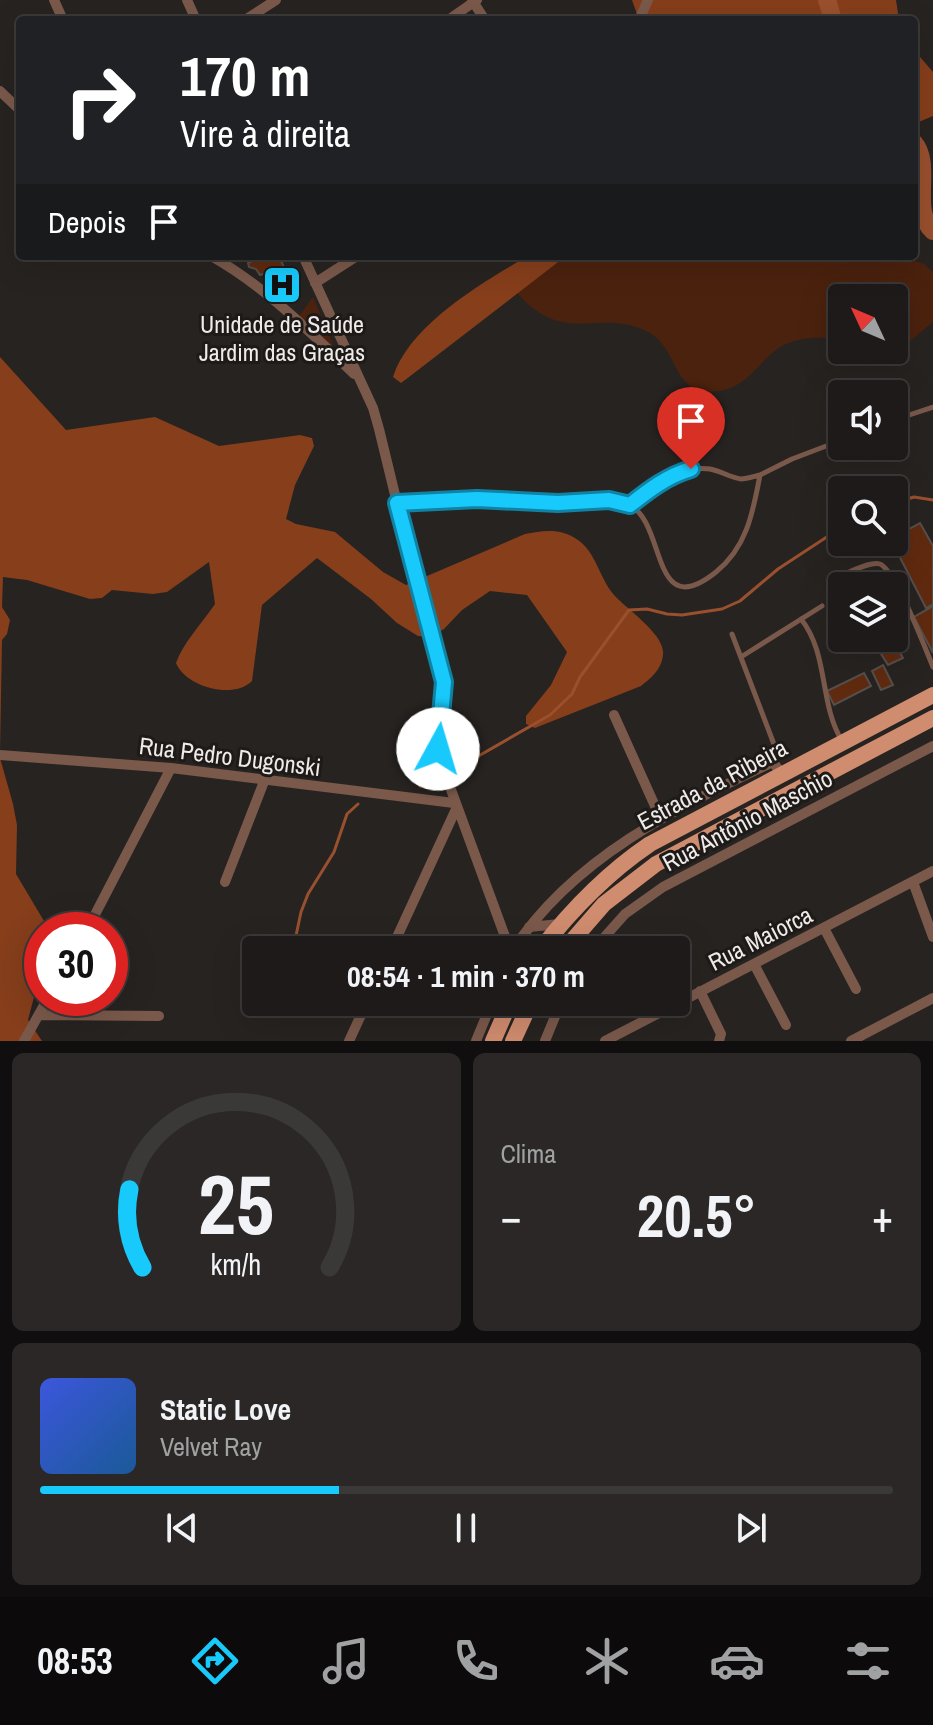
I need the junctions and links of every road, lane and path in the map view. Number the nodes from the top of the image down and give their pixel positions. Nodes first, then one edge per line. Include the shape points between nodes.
1 (276, 0) edge
2 (474, 1) edge
3 (251, 16) edge
4 (453, 16) edge
5 (218, 260) edge
6 (305, 260) edge
7 (351, 260) edge
8 (315, 283) junction
9 (360, 380) junction
10 (933, 407) edge
11 (908, 415) edge
12 (828, 445) edge
13 (760, 475) junction
14 (397, 503) junction
15 (630, 505) junction
16 (850, 572) edge
17 (888, 572) edge
18 (822, 606) dead end
19 (908, 609) edge
20 (801, 619) junction
21 (732, 634) dead end
22 (741, 657) junction
23 (933, 667) edge
24 (933, 695) edge
25 (614, 715) dead end
26 (933, 718) edge
27 (842, 742) junction
28 (933, 746) edge
29 (775, 747) dead end
30 (0, 755) edge
31 (171, 768) junction
32 (781, 773) junction
33 (265, 779) junction
34 (455, 806) junction
35 (660, 817) junction
36 (933, 871) edge
37 (225, 882) dead end
38 (913, 882) junction
39 (96, 912) edge
40 (560, 924) junction
41 (529, 927) junction
42 (824, 928) junction
43 (397, 936) edge
44 (506, 936) edge
45 (522, 936) edge
46 (551, 936) edge
47 (576, 936) edge
48 (605, 936) edge
49 (933, 937) edge
50 (754, 964) junction
51 (856, 989) dead end
52 (700, 991) junction
53 (933, 998) edge
54 (38, 1016) edge
55 (128, 1016) edge
56 (159, 1016) dead end
57 (361, 1016) edge
58 (486, 1016) edge
59 (504, 1016) edge
60 (525, 1016) edge
61 (555, 1016) edge
62 (786, 1025) dead end
63 (868, 1037) edge
64 (719, 1040) edge
65 (24, 1041) edge
66 (349, 1041) edge
67 (476, 1041) edge
68 (493, 1041) edge
69 (513, 1041) edge
70 (545, 1041) edge
71 (605, 1041) edge
72 (851, 1041) edge

1 - 3 street
2 - 4 street
5 - 9 street via 289,312
6 - 8 street
7 - 8 street
8 - 9 street
9 - 14 street via 376,418
10 - 11 lane
12 - 13 lane
13 - 15 lane via 741,479 712,469 691,469
13 - 15 lane via 742,541 705,581 685,588 665,573 644,517
14 - 15 lane via 609,500
14 - 34 street via 444,682 438,749
16 - 17 lane via 876,563
18 - 20 lane
19 - 23 lane
20 - 22 lane
20 - 27 lane via 812,633 829,710
21 - 22 lane
22 - 29 lane
24 - 27 main road, Estrada da Ribeira
25 - 35 street
26 - 47 main road, Estrada da Ribeira via 656,864 604,904
27 - 32 main road, Estrada da Ribeira
28 - 48 street, Rua Antônio Maschio via 663,887 625,914
30 - 31 street, Rua Pedro Dugonski
31 - 33 street, Rua Pedro Dugonski
31 - 39 street
32 - 35 street via 773,762
32 - 40 main road, Estrada da Ribeira via 629,858
33 - 34 street, Rua Pedro Dugonski
33 - 37 street
34 - 43 street
34 - 44 street
35 - 41 street via 547,904
36 - 38 street, Rua Maiorca
38 - 42 street, Rua Maiorca
38 - 49 street
40 - 41 street
40 - 46 main road, Estrada da Ribeira
41 - 45 street
42 - 50 street, Rua Maiorca
42 - 51 street
50 - 52 street, Rua Maiorca
50 - 62 street
52 - 64 street via 721,1034
52 - 71 street, Rua Maiorca
53 - 63 street
54 - 65 street
55 - 56 street
57 - 66 street
58 - 67 street
59 - 68 main road
60 - 69 main road
61 - 70 street
63 - 72 street

